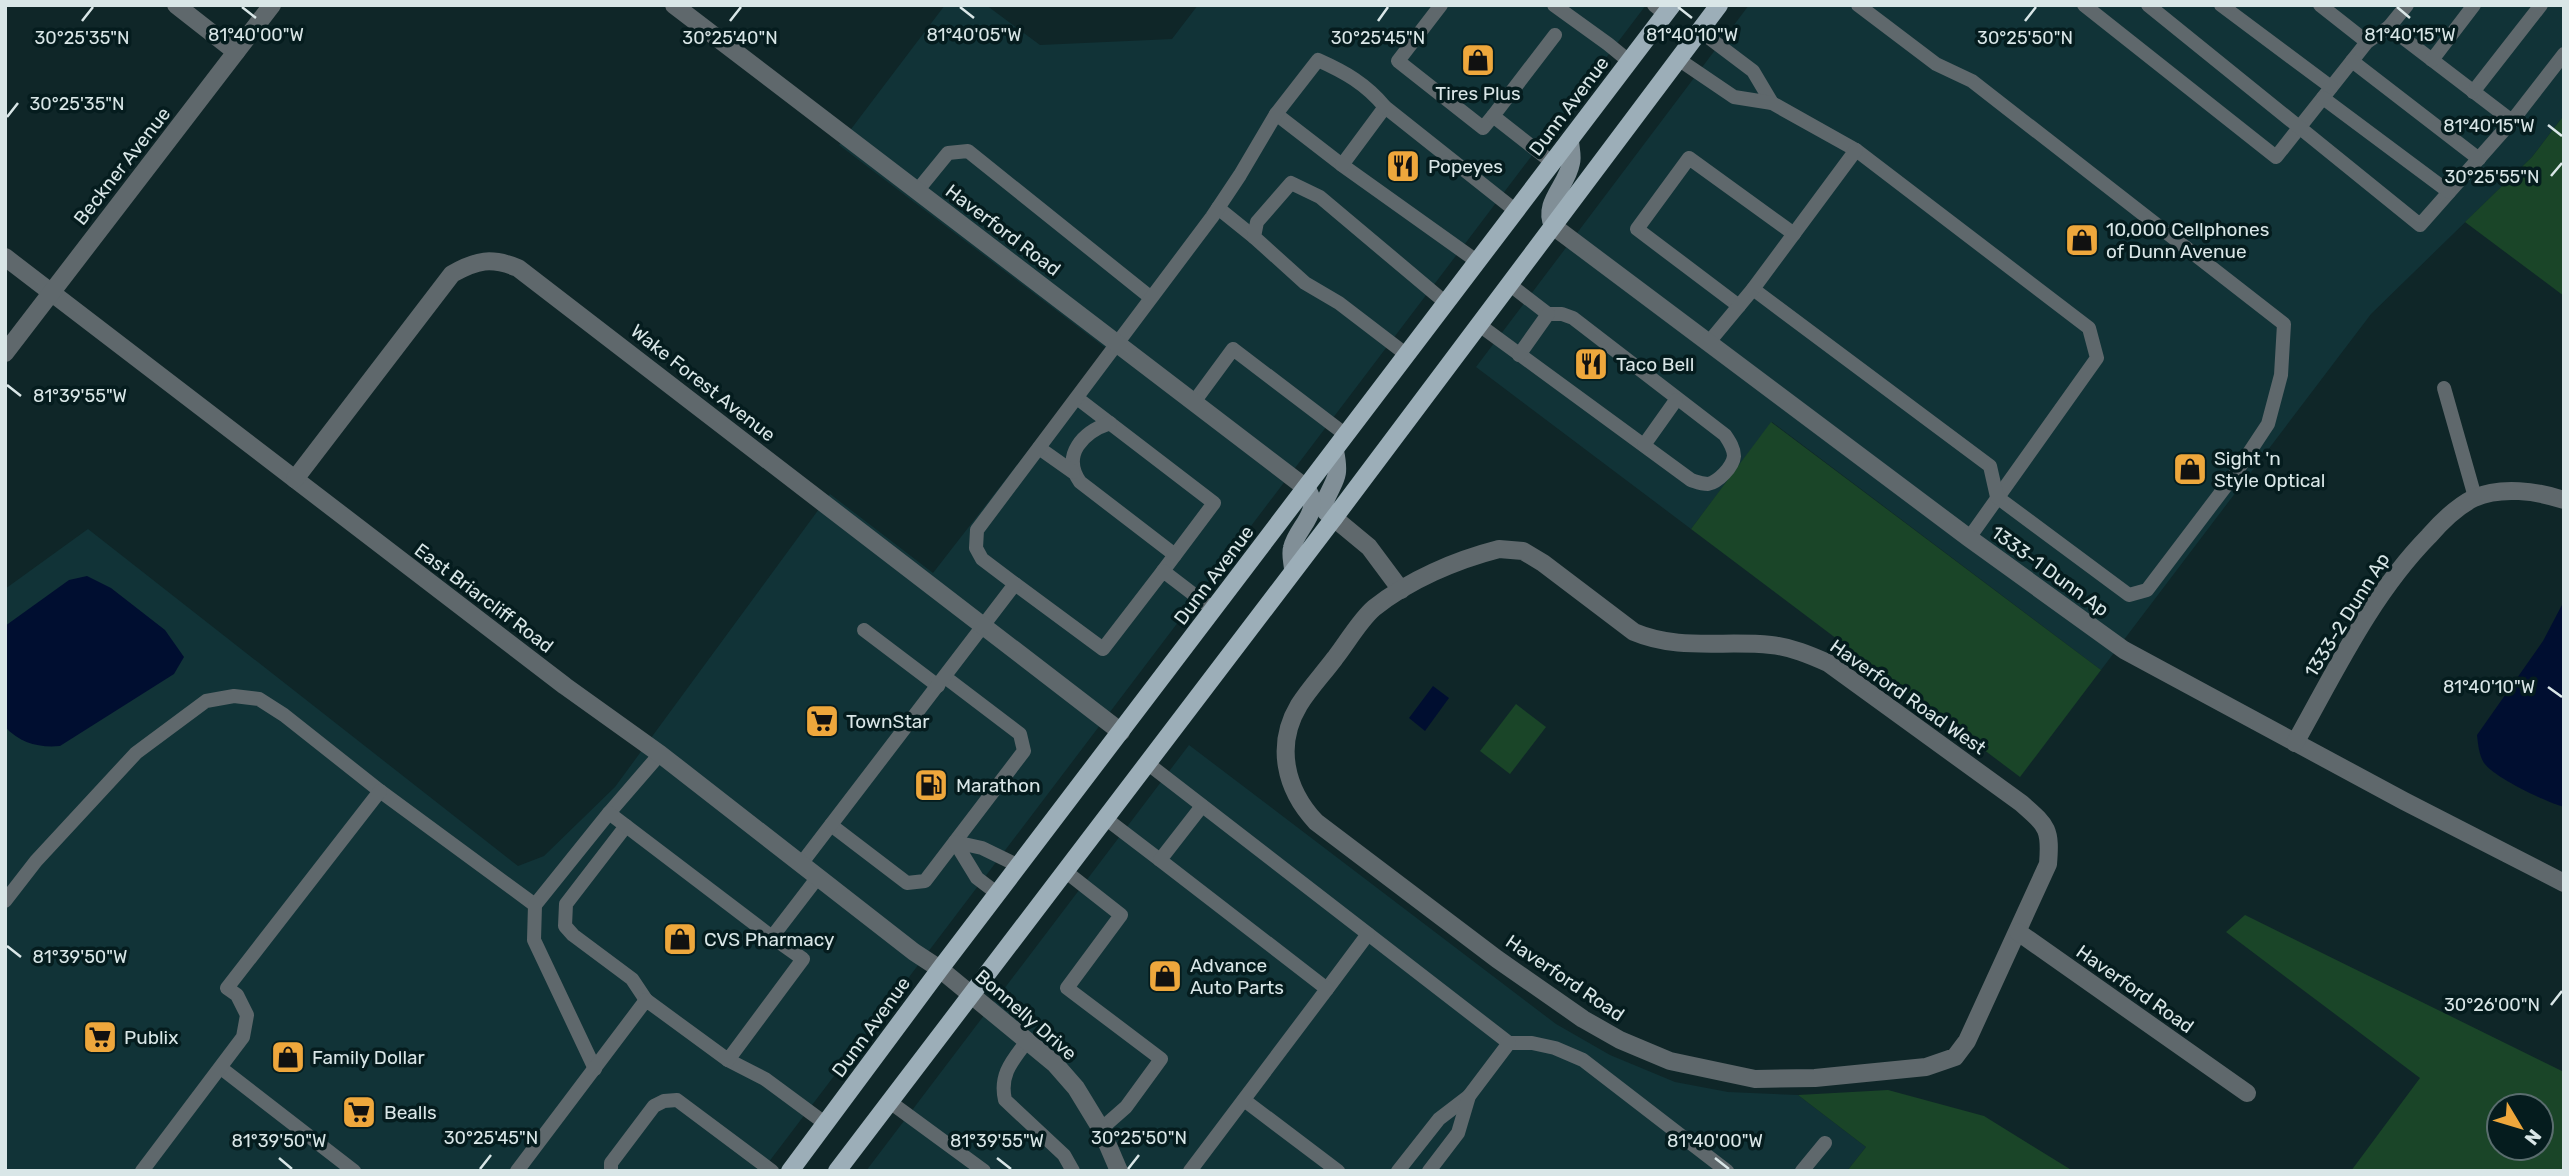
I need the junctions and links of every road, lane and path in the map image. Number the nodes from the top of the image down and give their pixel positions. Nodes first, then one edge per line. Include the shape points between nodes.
1 (176, 5) edge
2 (272, 5) edge
3 (674, 5) edge
4 (1441, 5) edge
5 (1554, 5) edge
6 (1719, 5) edge
7 (1858, 5) edge
8 (2084, 5) edge
9 (2148, 5) edge
10 (2221, 5) edge
11 (2320, 5) edge
12 (2407, 5) edge
13 (2474, 5) edge
14 (2541, 5) edge
15 (1664, 8) edge
16 (2389, 27) junction
17 (1700, 32) junction
18 (1555, 35) dead end
19 (2367, 42) junction
20 (236, 52) junction
21 (2564, 54) edge
22 (1678, 59) junction
23 (2432, 60) junction
24 (2352, 61) junction
25 (1629, 62) junction
26 (2327, 92) junction
27 (2473, 92) junction
28 (1772, 103) junction
29 (1385, 107) junction
30 (1276, 114) junction
31 (1493, 116) junction
32 (2512, 121) junction
33 (2300, 126) junction
34 (1570, 140) junction
35 (1856, 150) junction
36 (2479, 159) junction
37 (1553, 163) junction
38 (1342, 165) junction
39 (917, 191) junction
40 (2449, 192) junction
41 (1218, 208) junction
42 (1516, 211) junction
43 (1553, 226) junction
44 (1794, 234) junction
45 (1254, 237) junction
46 (5, 257) edge
47 (1478, 262) junction
48 (1508, 284) junction
49 (1753, 289) junction
50 (51, 292) junction
51 (1150, 297) junction
52 (1447, 303) junction
53 (1739, 306) junction
54 (1548, 314) junction
55 (1478, 324) junction
56 (1709, 342) junction
57 (1118, 344) junction
58 (5, 353) edge
59 (1407, 355) junction
60 (1519, 355) junction
61 (2444, 388) dead end
62 (1077, 398) junction
63 (1676, 400) junction
64 (1194, 402) junction
65 (1110, 423) junction
66 (1346, 435) junction
67 (1644, 445) junction
68 (1039, 448) junction
69 (1335, 451) junction
70 (1073, 472) junction
71 (295, 479) junction
72 (1306, 488) junction
73 (1997, 498) junction
74 (2476, 498) junction
75 (2564, 500) edge
76 (1334, 518) junction
77 (1969, 538) junction
78 (1175, 555) junction
79 (1293, 570) junction
80 (1163, 571) junction
81 (1015, 584) junction
82 (1401, 590) junction
83 (1214, 610) junction
84 (985, 626) junction
85 (863, 630) dead end
86 (942, 682) junction
87 (1121, 732) junction
88 (2295, 743) junction
89 (660, 754) junction
90 (1147, 763) junction
91 (380, 791) junction
92 (1202, 806) junction
93 (609, 813) junction
94 (1105, 818) junction
95 (831, 825) junction
96 (626, 826) junction
97 (955, 842) junction
98 (1160, 860) junction
99 (801, 863) junction
100 (1019, 866) junction
101 (1065, 871) junction
102 (818, 877) junction
103 (2564, 883) edge
104 (998, 894) junction
105 (5, 901) edge
106 (535, 905) junction
107 (2018, 932) junction
108 (1368, 934) junction
109 (772, 937) junction
110 (940, 969) junction
111 (1327, 989) junction
112 (971, 995) junction
113 (646, 1000) junction
114 (1027, 1041) junction
115 (1509, 1043) junction
116 (728, 1060) junction
117 (221, 1068) junction
118 (595, 1069) junction
119 (2247, 1093) dead end
120 (1469, 1096) junction
121 (1244, 1100) junction
122 (890, 1102) junction
123 (826, 1124) junction
124 (1101, 1129) junction
125 (1825, 1143) dead end
126 (142, 1171) edge
127 (354, 1171) edge
128 (517, 1171) edge
129 (611, 1171) edge
130 (772, 1171) edge
131 (790, 1171) edge
132 (837, 1171) edge
133 (984, 1171) edge
134 (1073, 1171) edge
135 (1119, 1171) edge
136 (1190, 1171) edge
137 (1338, 1171) edge
138 (1398, 1171) edge
139 (1429, 1171) edge
140 (1727, 1171) edge
141 (1802, 1171) edge

1 - 20 street
2 - 20 street, Beckner Avenue
3 - 39 street, Haverford Road
4 - 31 lane via 1398,61 1483,128
5 - 25 lane
6 - 17 main road
7 - 73 lane via 1936,64 1972,81 2284,324 2281,375 2268,424 2147,590 2129,595
8 - 33 lane via 2276,157
9 - 33 lane
10 - 26 lane
11 - 19 lane
12 - 16 lane
13 - 23 lane
14 - 27 lane
15 - 25 main road, Dunn Avenue
16 - 19 lane
16 - 23 lane
17 - 22 main road
17 - 28 lane via 1753,71
18 - 31 lane
19 - 24 lane
20 - 50 street, Beckner Avenue
21 - 32 lane
22 - 28 lane via 1734,97
22 - 43 main road
23 - 27 lane
24 - 26 lane
24 - 36 lane
25 - 34 main road, Dunn Avenue
26 - 33 lane
26 - 40 lane
27 - 32 lane
28 - 35 lane
29 - 30 lane via 1348,73 1318,60
29 - 38 lane
29 - 42 lane
30 - 38 lane
30 - 41 lane
31 - 37 lane
32 - 36 lane
33 - 40 lane via 2420,225
34 - 37 main road, Dunn Avenue
34 - 43 main road via 1572,162 1551,206
35 - 44 lane
35 - 73 lane via 2089,328 2097,358
36 - 40 lane
37 - 42 main road, Dunn Avenue
38 - 47 lane
39 - 51 lane via 948,153 968,151
39 - 57 street, Haverford Road
41 - 45 lane
41 - 51 lane
42 - 47 main road, Dunn Avenue
43 - 48 main road
43 - 56 street, 1333-1 Dunn Ap
44 - 49 lane
44 - 53 lane via 1689,158 1636,229
45 - 52 lane via 1257,222 1291,183 1320,197
45 - 59 lane via 1305,283
46 - 50 street, East Briarcliff Road
47 - 52 main road, Dunn Avenue
48 - 54 lane
48 - 55 main road
49 - 53 lane
49 - 73 lane via 1990,466
50 - 58 street, Beckner Avenue
50 - 71 street, East Briarcliff Road
51 - 57 lane
52 - 59 main road, Dunn Avenue
53 - 56 lane
54 - 60 lane
54 - 63 lane via 1573,318
55 - 60 lane
55 - 76 main road
56 - 77 street, 1333-1 Dunn Ap
57 - 62 lane
57 - 64 street, Haverford Road
59 - 66 main road, Dunn Avenue
60 - 67 lane
61 - 74 lane
62 - 65 lane
62 - 68 lane
63 - 67 lane
63 - 67 lane via 1725,435 1734,459 1725,473 1711,484 1701,484
64 - 66 lane via 1233,349
64 - 72 street, Haverford Road
65 - 70 lane via 1087,435 1078,446
65 - 78 lane via 1214,503
66 - 69 main road, Dunn Avenue
68 - 70 lane
68 - 81 lane via 977,530 976,548 982,559
69 - 72 main road, Dunn Avenue
69 - 76 main road via 1339,469 1324,503
70 - 78 lane
71 - 84 street, Wake Forest Avenue via 452,274 468,265 502,261 518,268
71 - 89 street, East Briarcliff Road
72 - 79 main road via 1312,505 1292,549
72 - 83 main road, Dunn Avenue
73 - 77 lane
74 - 75 street, 1333-2 Dunn Ap via 2505,491
74 - 88 street, 1333-2 Dunn Ap via 2450,514 2406,559 2373,605
76 - 79 main road
76 - 82 street via 1369,547
77 - 88 street, 1333-1 Dunn Ap via 2124,650
78 - 80 lane
79 - 90 main road
80 - 81 lane via 1103,649
80 - 83 lane
81 - 84 lane
82 - 107 street, Haverford Road West via 1469,557 1499,549 1523,551 1646,637 1678,645 1771,645 1828,663 2044,824 2050,840 2048,864
82 - 107 street, Haverford Road via 1372,610 1300,704 1287,736 1285,762 1292,787 1316,822 1497,959 1620,1040 1670,1061 1755,1079 1815,1078 1926,1066 1955,1057 1967,1041
83 - 87 main road, Dunn Avenue
84 - 86 lane
84 - 87 street, Wake Forest Avenue
85 - 86 lane
86 - 95 lane
86 - 97 lane via 1020,734 1024,751
87 - 100 main road, Dunn Avenue
88 - 103 street, 1333-1 Dunn Ap
89 - 93 lane
89 - 99 street, East Briarcliff Road
90 - 92 lane
90 - 94 main road
91 - 105 lane via 259,699 234,696 206,701 136,753 36,860
91 - 106 lane
91 - 117 lane via 227,988 237,995 247,1015 243,1037
92 - 98 lane
92 - 108 lane
93 - 96 lane
93 - 106 lane
94 - 98 lane
94 - 101 main road
95 - 97 lane via 907,883 925,881
95 - 99 lane
96 - 109 lane
96 - 113 lane via 566,904 565,926 632,979
97 - 100 lane
97 - 104 lane via 977,878
98 - 111 lane
99 - 102 street, East Briarcliff Road
100 - 104 main road, Dunn Avenue
101 - 112 main road
101 - 124 lane via 1121,915 1066,988 1161,1059 1126,1108
102 - 109 lane
102 - 110 street, East Briarcliff Road
104 - 110 main road, Dunn Avenue
106 - 118 lane via 534,940
107 - 119 street, Haverford Road
108 - 111 lane
108 - 115 lane
109 - 116 lane via 803,959
110 - 112 street, Bonnelly Drive
110 - 123 main road, Dunn Avenue
111 - 121 lane
112 - 114 street, Bonnelly Drive
112 - 122 main road
113 - 116 lane
113 - 118 lane
114 - 124 street, Bonnelly Drive via 1076,1088
114 - 134 lane via 1006,1069 1005,1100 1064,1155
115 - 120 lane
115 - 140 lane via 1555,1048 1583,1060
116 - 123 lane via 765,1079
117 - 126 lane
117 - 127 lane
118 - 128 lane
120 - 138 lane via 1439,1119
120 - 139 lane via 1458,1133
121 - 136 lane
121 - 137 lane
122 - 132 main road
122 - 133 lane
123 - 131 main road, Dunn Avenue
124 - 135 street, Bonnelly Drive
125 - 141 lane
129 - 130 lane via 611,1163 654,1106 677,1100

